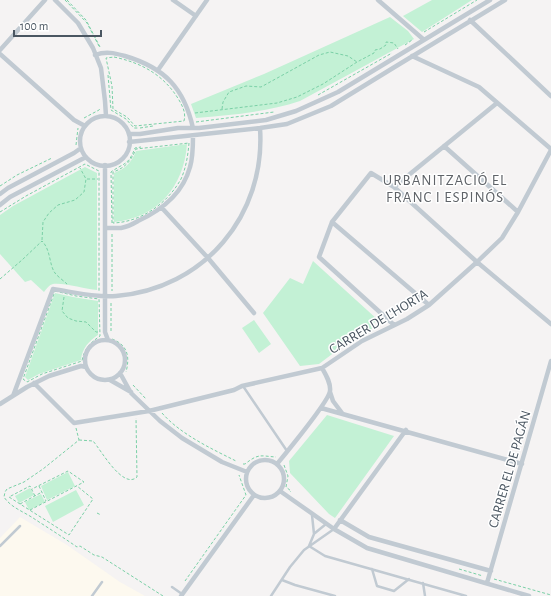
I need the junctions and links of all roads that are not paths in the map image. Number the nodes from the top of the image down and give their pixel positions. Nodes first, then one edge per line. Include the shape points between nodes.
1 (45, 0) edge
2 (55, 0) edge
3 (173, 0) edge
4 (207, 0) edge
5 (378, 0) edge
6 (490, 0) edge
7 (505, 0) edge
8 (196, 16) junction
9 (470, 20) junction
10 (423, 39) junction
11 (0, 50) edge
12 (0, 54) edge
13 (95, 55) junction
14 (412, 56) junction
15 (158, 70) junction
16 (551, 96) edge
17 (497, 103) junction
18 (106, 116) junction
19 (85, 126) junction
20 (193, 128) junction
21 (260, 128) junction
22 (129, 134) junction
23 (193, 136) junction
24 (129, 142) junction
25 (444, 146) junction
26 (81, 148) junction
27 (551, 149) edge
28 (86, 157) junction
29 (105, 165) junction
30 (394, 187) junction
31 (0, 194) edge
32 (0, 205) edge
33 (162, 208) junction
34 (518, 212) junction
35 (332, 222) junction
36 (106, 228) junction
37 (208, 258) junction
38 (477, 262) junction
39 (106, 297) junction
40 (429, 305) junction
41 (254, 313) dead end
42 (551, 324) edge
43 (394, 325) junction
44 (103, 332) junction
45 (108, 340) junction
46 (102, 341) junction
47 (551, 361) edge
48 (85, 362) junction
49 (81, 366) junction
50 (86, 367) junction
51 (322, 368) junction
52 (122, 374) junction
53 (110, 380) junction
54 (34, 383) junction
55 (242, 386) junction
56 (330, 392) junction
57 (131, 393) junction
58 (13, 396) junction
59 (0, 404) edge
60 (321, 408) junction
61 (149, 411) junction
62 (342, 413) junction
63 (406, 430) junction
64 (288, 452) junction
65 (277, 464) junction
66 (522, 464) junction
67 (247, 472) junction
68 (280, 491) junction
69 (254, 495) junction
70 (312, 514) junction
71 (340, 520) junction
72 (327, 524) junction
73 (20, 526) dead end
74 (334, 529) junction
75 (314, 534) junction
76 (0, 546) edge
77 (309, 546) junction
78 (372, 568) junction
79 (491, 571) junction
80 (409, 579) junction
81 (282, 580) junction
82 (102, 582) dead end
83 (422, 583) junction
84 (487, 583) junction
85 (172, 587) dead end
86 (454, 592) junction
87 (182, 595) edge
88 (521, 595) edge
89 (92, 596) edge
90 (271, 596) edge
91 (335, 596) edge
92 (425, 596) edge
93 (449, 596) edge
94 (466, 596) edge
95 (528, 596) edge

1 - 11 street
2 - 13 street via 78,23
3 - 8 street
4 - 8 street
5 - 10 street
6 - 10 street
7 - 9 street
8 - 15 street
9 - 14 street
9 - 16 street
10 - 20 street via 338,92 296,111 270,119
12 - 19 street via 74,120
13 - 15 street via 110,52 136,59
13 - 18 street via 101,68
14 - 17 street via 479,88
14 - 21 street via 331,106 287,124
15 - 20 street via 177,89 191,114
17 - 25 street
17 - 27 street
18 - 19 street via 90,120
18 - 22 street via 120,121
19 - 26 street via 80,136
20 - 22 street
21 - 23 street
21 - 37 street via 259,169 249,202 234,230
22 - 24 street
23 - 24 street
23 - 33 street via 186,178
24 - 29 street via 122,158 111,165
25 - 30 street
25 - 34 street
26 - 28 street
26 - 31 street
27 - 34 street, CARRER DE L'HORTA
28 - 29 street via 94,163
28 - 32 street via 10,197
29 - 36 street via 108,179
30 - 35 street via 371,173
30 - 38 street
33 - 36 street via 128,226
33 - 37 street
34 - 38 street, CARRER DE L'HORTA via 502,238
35 - 40 street
35 - 43 street via 319,257
36 - 39 street
37 - 39 street via 162,286
37 - 41 street
38 - 40 street, CARRER DE L'HORTA
38 - 42 street
39 - 44 street
39 - 58 street via 53,289
40 - 43 street, CARRER DE L'HORTA
43 - 51 street, CARRER DE L'HORTA via 362,341
44 - 45 street
44 - 46 street
45 - 46 street
45 - 52 street via 116,343 124,352 125,364
46 - 48 street via 89,348
47 - 66 street, CARRER EL DE PAGÁN
48 - 49 street
48 - 50 street
49 - 50 street
49 - 54 street
50 - 53 street via 98,379
51 - 55 street, CARRER DE L'HORTA
51 - 56 street via 330,384
52 - 53 street
52 - 57 street
53 - 57 street
54 - 58 street
54 - 61 street, CARRER DE L'HORTA via 74,423
55 - 61 street, CARRER DE L'HORTA
55 - 64 lane
56 - 60 street
56 - 62 street
57 - 61 street
58 - 59 street
60 - 62 street
60 - 64 street
61 - 67 street via 182,438 222,462
62 - 63 street
63 - 66 street
63 - 71 street
64 - 65 street
65 - 67 street via 261,460 255,462
65 - 68 street via 284,473
66 - 79 street, CARRER EL DE PAGÁN
67 - 69 street via 247,488
68 - 69 street via 266,499
68 - 70 street
69 - 87 street
70 - 72 street
70 - 75 lane
71 - 74 street
71 - 79 street via 369,537
72 - 74 street
72 - 75 lane
73 - 76 lane
74 - 77 lane
74 - 84 street via 367,548
75 - 77 lane
77 - 78 lane via 325,556
77 - 81 lane
78 - 80 lane
78 - 80 lane via 377,586 394,591
79 - 84 street, CARRER EL DE PAGÁN
80 - 83 lane
81 - 90 lane
81 - 91 lane
82 - 89 lane
83 - 86 lane
83 - 92 lane
84 - 88 street
85 - 87 lane
86 - 93 lane
86 - 94 lane
88 - 95 street

